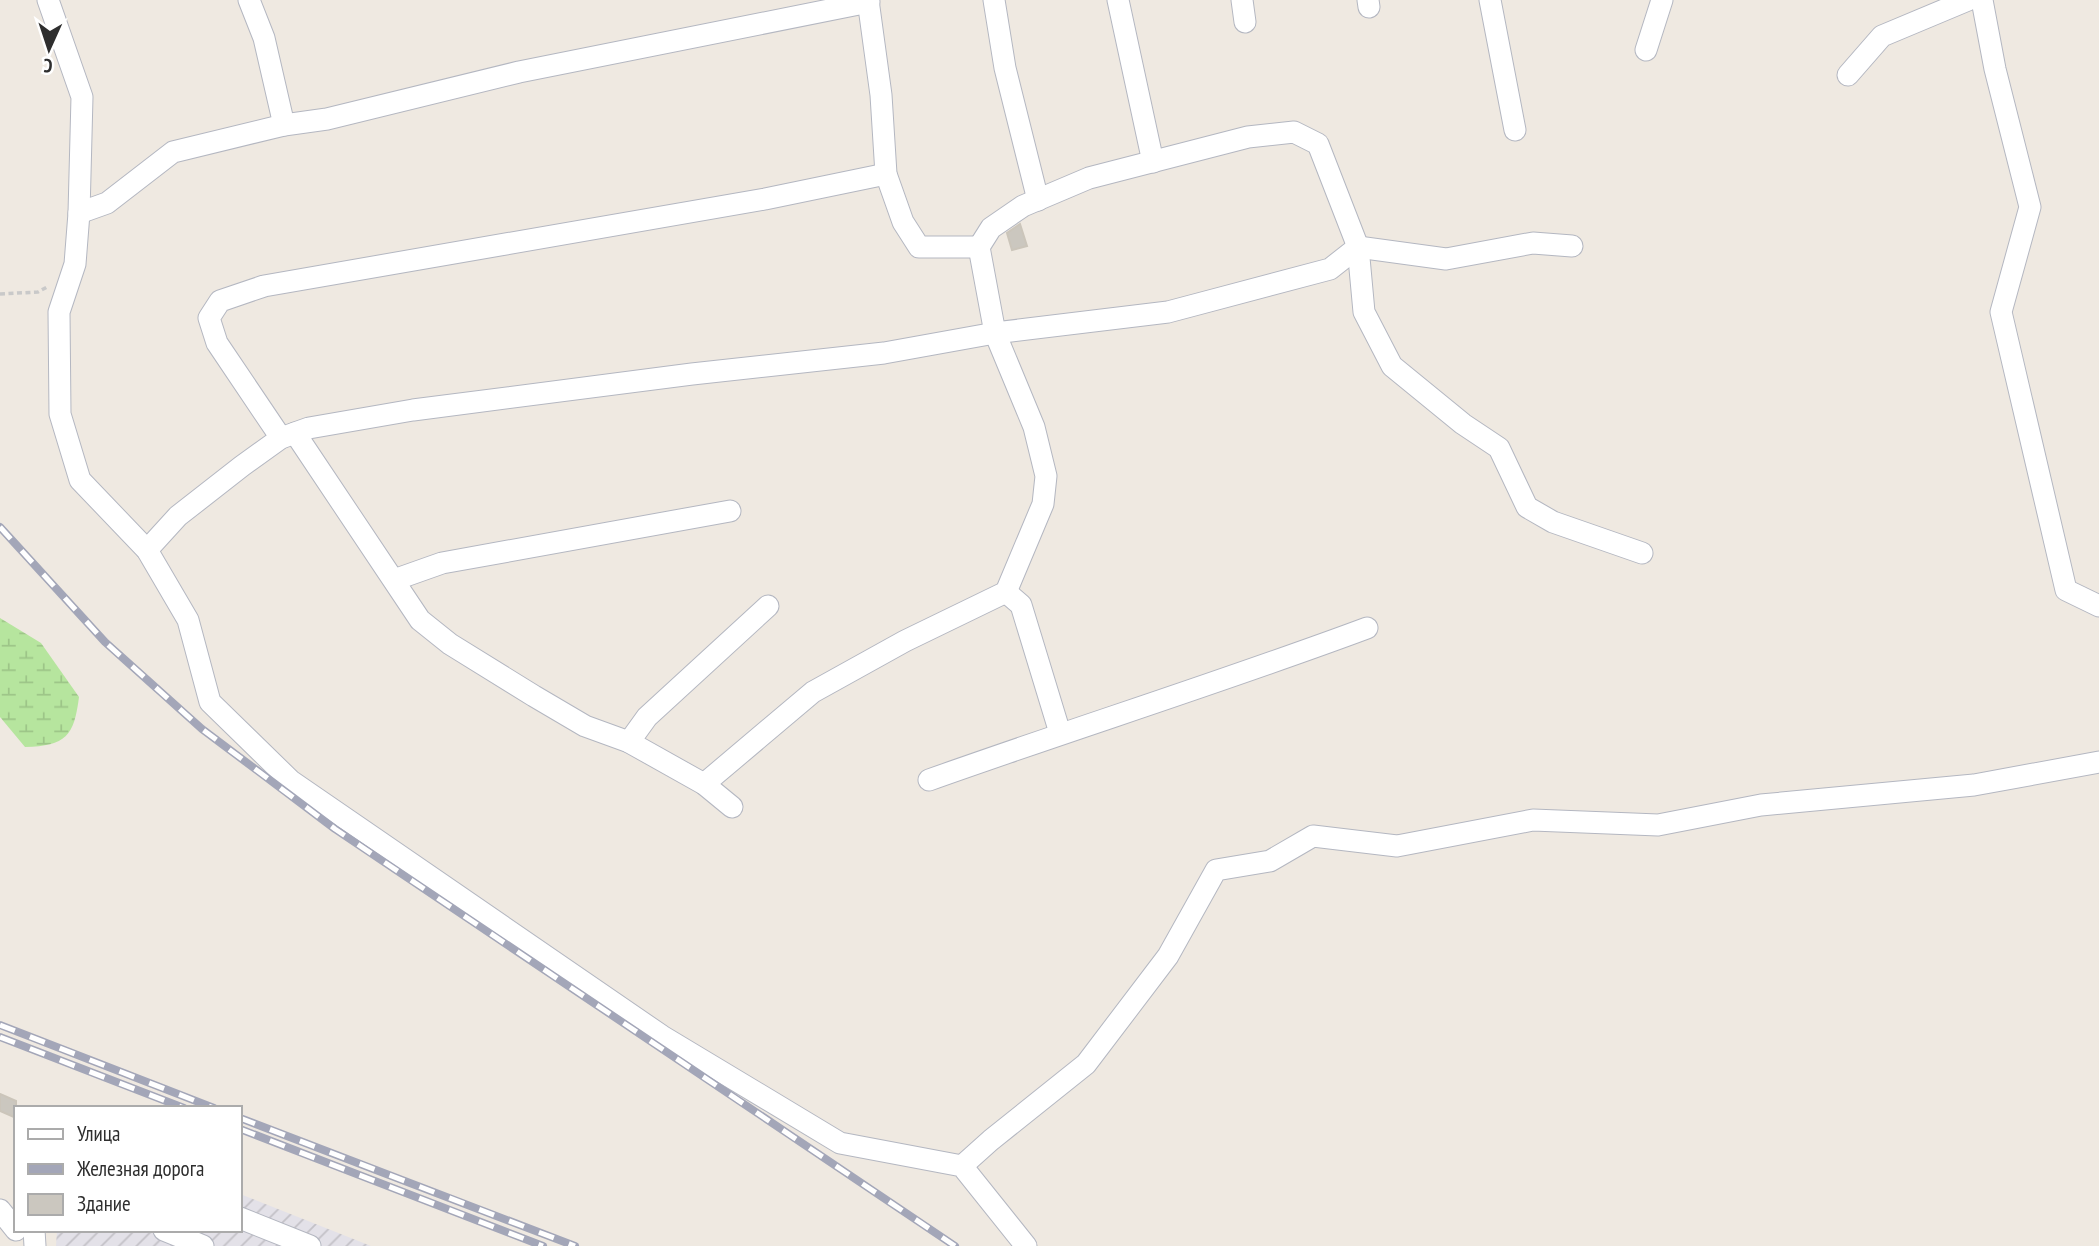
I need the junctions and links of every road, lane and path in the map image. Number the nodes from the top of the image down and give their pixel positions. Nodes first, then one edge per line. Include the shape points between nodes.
1 (48, 0) edge
2 (249, 0) edge
3 (994, 0) edge
4 (1118, 0) edge
5 (1242, 0) edge
6 (1490, 0) edge
7 (1662, 0) edge
8 (1968, 0) edge
9 (1982, 0) edge
10 (868, 1) edge
11 (1244, 22) dead end
12 (1646, 50) dead end
13 (1848, 75) dead end
14 (284, 125) junction
15 (1515, 130) dead end
16 (1153, 162) junction
17 (886, 174) junction
18 (1038, 200) junction
19 (79, 213) junction
20 (1572, 246) dead end
21 (979, 247) junction
22 (1358, 247) junction
23 (72, 272) junction
24 (0, 294) edge
25 (995, 333) junction
26 (288, 436) junction
27 (730, 511) dead end
28 (147, 550) junction
29 (1642, 553) dead end
30 (394, 580) junction
31 (1006, 592) junction
32 (768, 606) dead end
33 (2099, 606) edge
34 (1367, 628) dead end
35 (1060, 733) junction
36 (629, 742) junction
37 (2099, 762) edge
38 (929, 780) dead end
39 (704, 784) junction
40 (732, 807) dead end
41 (962, 1166) junction
42 (0, 1210) edge
43 (242, 1219) edge
44 (14, 1228) edge
45 (18, 1232) edge
46 (169, 1232) edge
47 (29, 1246) edge
48 (203, 1246) edge
49 (310, 1246) edge
50 (1026, 1246) edge

1 - 19 street via 82,97
2 - 14 street via 264,38
3 - 18 street via 1005,68
4 - 16 street
5 - 11 street
6 - 15 street
7 - 12 street
8 - 13 street via 1882,36
9 - 33 street via 2030,207 2001,313 2066,590
10 - 14 street
10 - 17 street
14 - 19 street via 173,152 107,204
16 - 18 street via 1089,177
16 - 22 street via 1248,137 1294,132 1318,144
17 - 21 street via 903,222 919,247
17 - 26 street via 264,286 220,301 209,318 217,343
18 - 21 street via 991,228
19 - 23 street
20 - 22 street via 1533,243 1446,259
21 - 25 street
22 - 25 street via 1330,268 1168,312
22 - 29 street via 1364,312 1392,366 1499,448 1527,507 1553,522
23 - 24 path via 38,292
23 - 28 street via 59,312 60,414 80,480
25 - 26 street via 884,353 413,410 309,428
25 - 31 street via 1034,427 1046,476 1043,504
26 - 28 street via 178,516
26 - 30 street
27 - 30 street via 442,563
28 - 41 street via 188,620 210,702 290,781 663,1036 840,1143
30 - 36 street via 419,620 450,644 585,726
31 - 35 street via 1021,605
31 - 39 street via 813,692
32 - 36 street via 647,717
34 - 35 street via 1245,674
35 - 38 street
36 - 39 street
37 - 41 street via 1973,785 1761,805 1658,825 1533,820 1397,846 1313,836 1270,861 1216,870 1168,956 1086,1065
39 - 40 street
41 - 50 street
42 - 44 street
43 - 49 street
45 - 47 street
46 - 48 street

